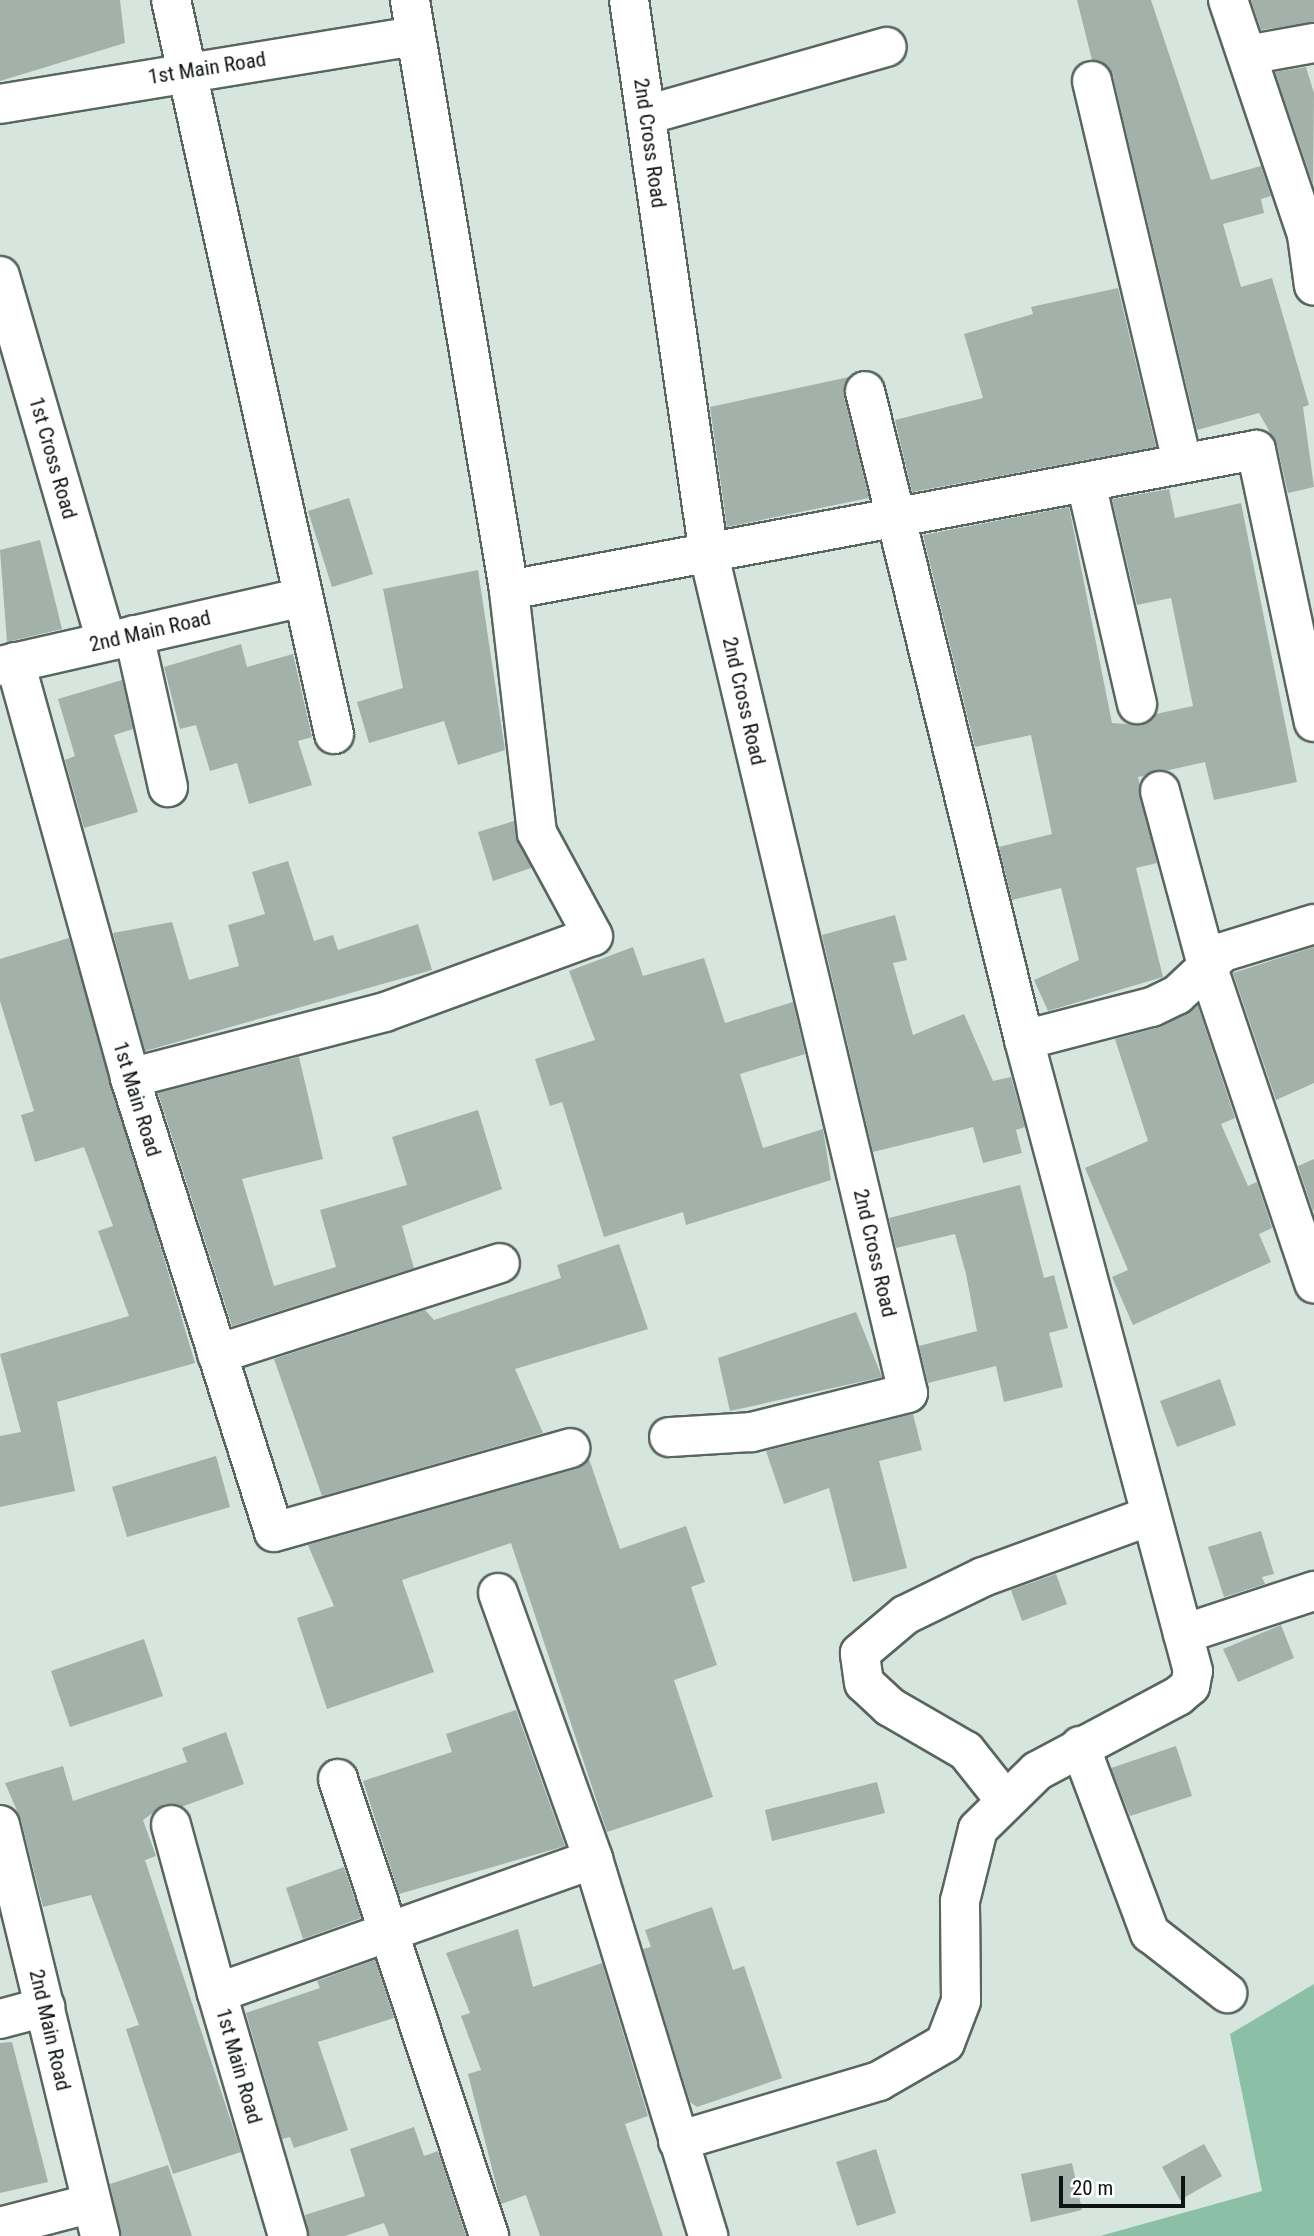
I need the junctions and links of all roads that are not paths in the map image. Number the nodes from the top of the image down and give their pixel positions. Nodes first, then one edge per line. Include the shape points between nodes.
1 (171, 0) edge
2 (629, 0) edge
3 (1228, 0) edge
4 (412, 18) edge
5 (1314, 43) edge
6 (887, 47) dead end
7 (1247, 55) junction
8 (185, 70) junction
9 (1092, 81) dead end
10 (0, 104) edge
11 (646, 115) junction
12 (1310, 235) edge
13 (0, 276) edge
14 (1314, 286) edge
15 (865, 391) dead end
16 (1182, 463) junction
17 (1086, 482) junction
18 (892, 520) junction
19 (709, 555) junction
20 (509, 590) junction
21 (300, 598) junction
22 (120, 638) junction
23 (1310, 662) edge
24 (8, 664) edge
25 (1137, 704) dead end
26 (1314, 722) edge
27 (334, 734) dead end
28 (168, 787) dead end
29 (1160, 791) dead end
30 (1314, 924) edge
31 (1207, 965) junction
32 (1024, 1040) junction
33 (130, 1078) junction
34 (500, 1263) dead end
35 (1314, 1283) edge
36 (217, 1354) junction
37 (670, 1437) dead end
38 (570, 1448) dead end
39 (1150, 1516) junction
40 (1314, 1591) edge
41 (498, 1593) dead end
42 (1183, 1634) junction
43 (1080, 1746) junction
44 (338, 1779) dead end
45 (1005, 1800) junction
46 (0, 1825) edge
47 (171, 1825) dead end
48 (593, 1859) junction
49 (392, 1930) junction
50 (217, 1993) junction
51 (1227, 1993) dead end
52 (45, 2007) junction
53 (0, 2019) edge
54 (678, 2141) junction
55 (94, 2220) edge
56 (0, 2227) edge
57 (288, 2236) edge
58 (489, 2236) edge
59 (708, 2236) edge

1 - 8 street
2 - 11 street, 2nd Cross Road
3 - 7 street
4 - 8 street, 1st Main Road
4 - 20 street
5 - 7 street
6 - 11 street
7 - 12 street
8 - 10 street, 1st Main Road
8 - 21 street
9 - 16 street
11 - 19 street, 2nd Cross Road
12 - 14 street
13 - 22 street, 1st Cross Road
15 - 18 street
16 - 17 street
16 - 23 street via 1256,450
17 - 18 street
17 - 25 street
18 - 19 street
18 - 32 street
19 - 20 street
19 - 37 street, 2nd Cross Road via 908,1393 751,1432
20 - 33 street via 537,833 593,936 385,1012
21 - 22 street, 2nd Main Road
21 - 27 street
22 - 24 street, 2nd Main Road
22 - 28 street, 1st Cross Road
23 - 26 street
24 - 33 street, 1st Main Road
29 - 31 street
30 - 31 street via 1223,953
31 - 32 street via 1177,995 1152,1007
31 - 35 street
32 - 39 street
33 - 36 street, 1st Main Road
34 - 36 street
36 - 38 street, 1st Main Road via 274,1532
39 - 42 street
39 - 45 street via 983,1577 905,1615 860,1653 864,1683 890,1707 966,1751
40 - 42 street
41 - 48 street
42 - 43 street via 1193,1671 1190,1686 1151,1714
43 - 45 street
43 - 51 street via 1150,1934
44 - 49 street
45 - 54 street via 978,1829 961,1901 961,2001 945,2043 879,2081
46 - 52 street, 2nd Main Road
47 - 50 street
48 - 49 street, 1st Main Road
48 - 54 street
49 - 50 street, 1st Main Road
49 - 58 street
50 - 57 street, 1st Main Road
52 - 53 street
52 - 55 street, 2nd Main Road
54 - 59 street
55 - 56 street

